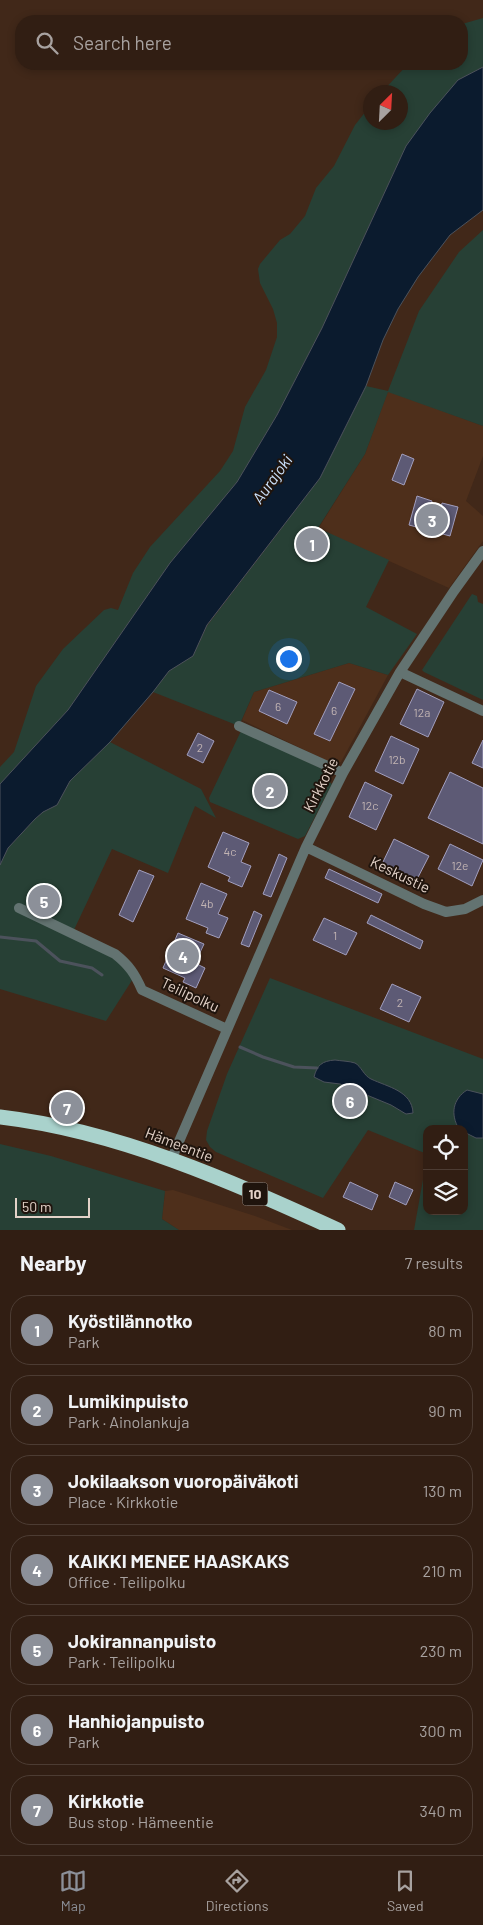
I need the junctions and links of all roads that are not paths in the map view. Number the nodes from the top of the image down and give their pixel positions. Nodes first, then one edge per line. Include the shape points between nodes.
1 (483, 551) edge
2 (400, 672) junction
3 (483, 711) edge
4 (239, 726) dead end
5 (343, 772) junction
6 (306, 848) junction
7 (483, 900) edge
8 (19, 908) dead end
9 (228, 1029) junction
10 (0, 1117) edge
11 (171, 1160) junction
12 (338, 1230) edge

1 - 2 street, Kirkkotie
2 - 3 street
2 - 5 street, Kirkkotie
4 - 5 street
5 - 6 street, Kirkkotie
6 - 7 street, Keskustie via 446,912 465,909
6 - 9 street, Kirkkotie
8 - 9 street, Teilipolku via 115,954 136,974 142,990
9 - 11 street, Kirkkotie
10 - 11 highway, Hämeentie / 10 via 95,1135
11 - 12 highway, Hämeentie / 10

